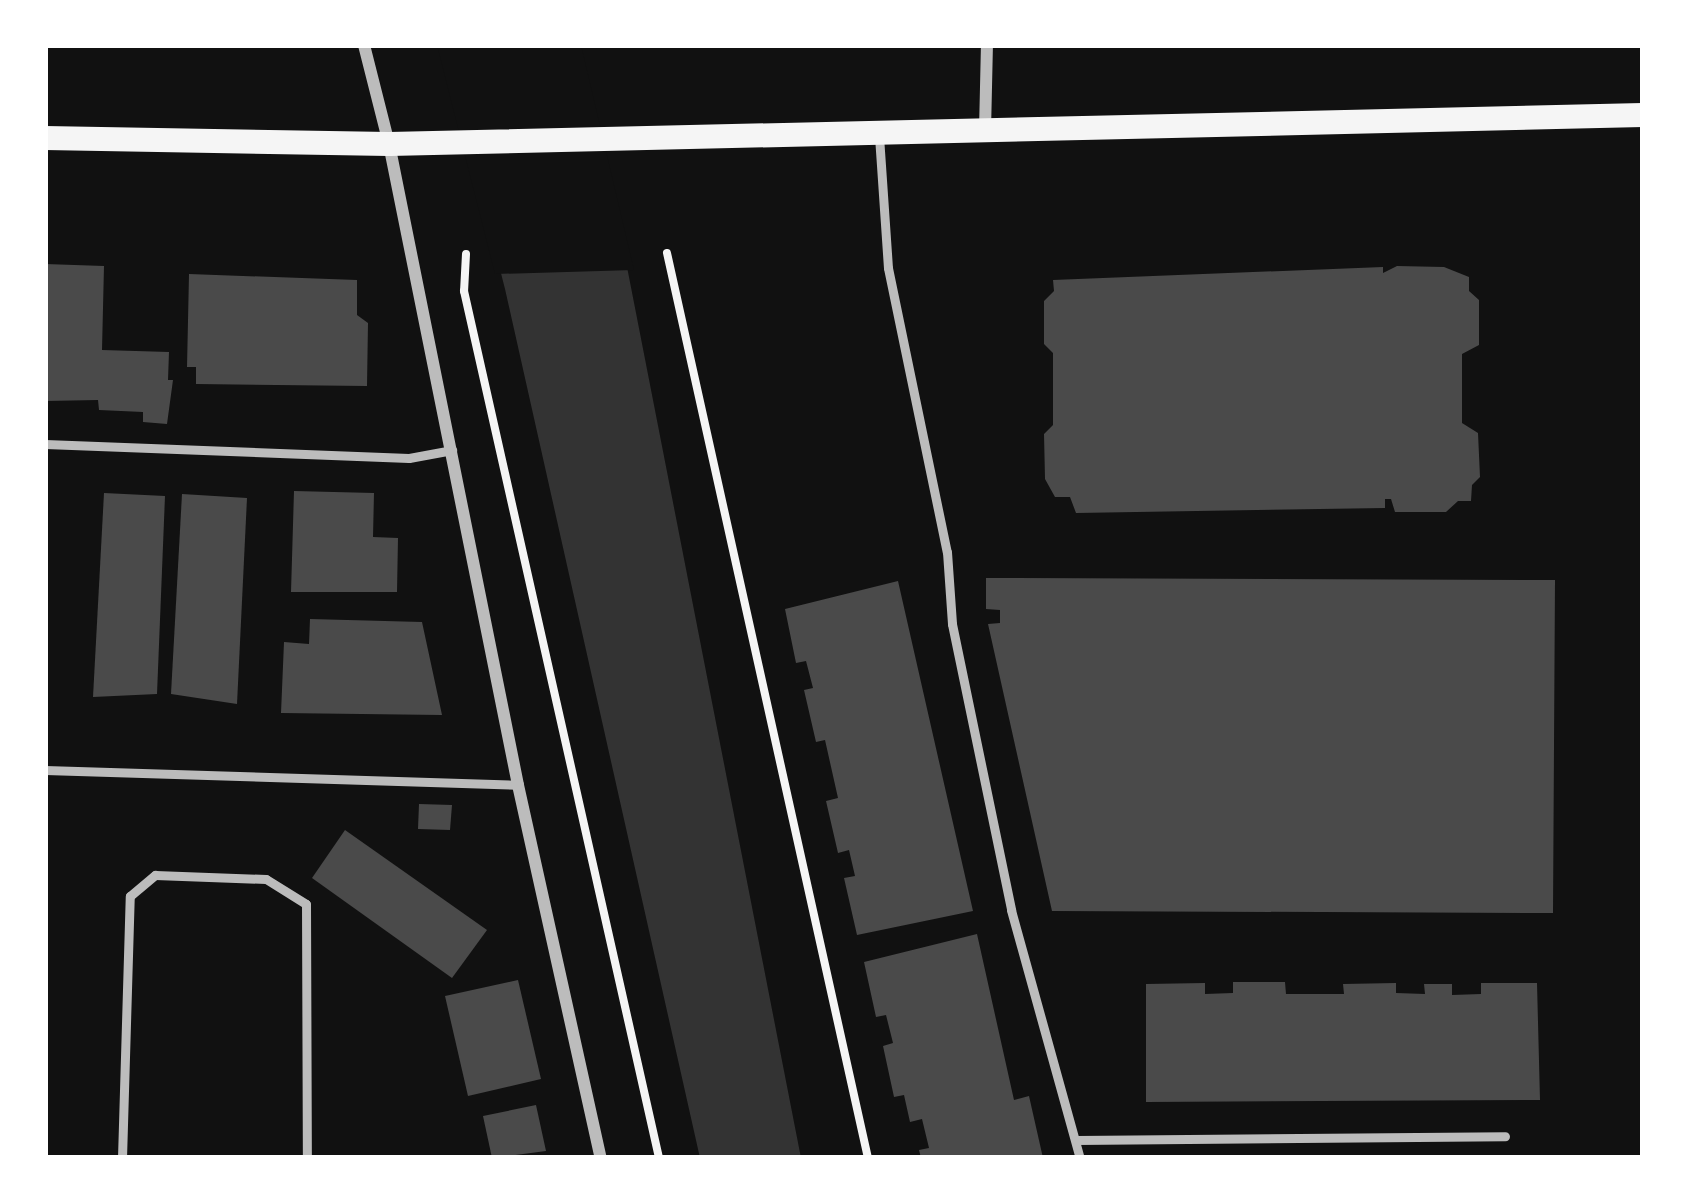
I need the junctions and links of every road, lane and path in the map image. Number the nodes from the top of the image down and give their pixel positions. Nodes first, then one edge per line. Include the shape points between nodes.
1 (364, 45) edge
2 (987, 45) edge
3 (1643, 115) edge
4 (985, 131) junction
5 (879, 136) junction
6 (45, 138) edge
7 (389, 144) junction
8 (466, 254) dead end
9 (667, 254) dead end
10 (45, 444) edge
11 (453, 450) junction
12 (45, 770) edge
13 (518, 784) junction
14 (1505, 1136) dead end
15 (1076, 1140) junction
16 (122, 1158) edge
17 (307, 1158) edge
18 (601, 1158) edge
19 (659, 1158) edge
20 (868, 1158) edge
21 (1079, 1158) edge

1 - 7 street
2 - 4 street
3 - 4 main road
4 - 5 main road
5 - 7 main road
5 - 15 lane via 888,268 947,552 952,624 1011,910
6 - 7 main road
7 - 11 street
8 - 19 path via 464,291
9 - 20 path
10 - 11 lane via 409,458
11 - 13 street
12 - 13 lane
13 - 18 street
14 - 15 lane
15 - 21 lane
16 - 17 lane via 130,896 155,874 266,879 306,904

